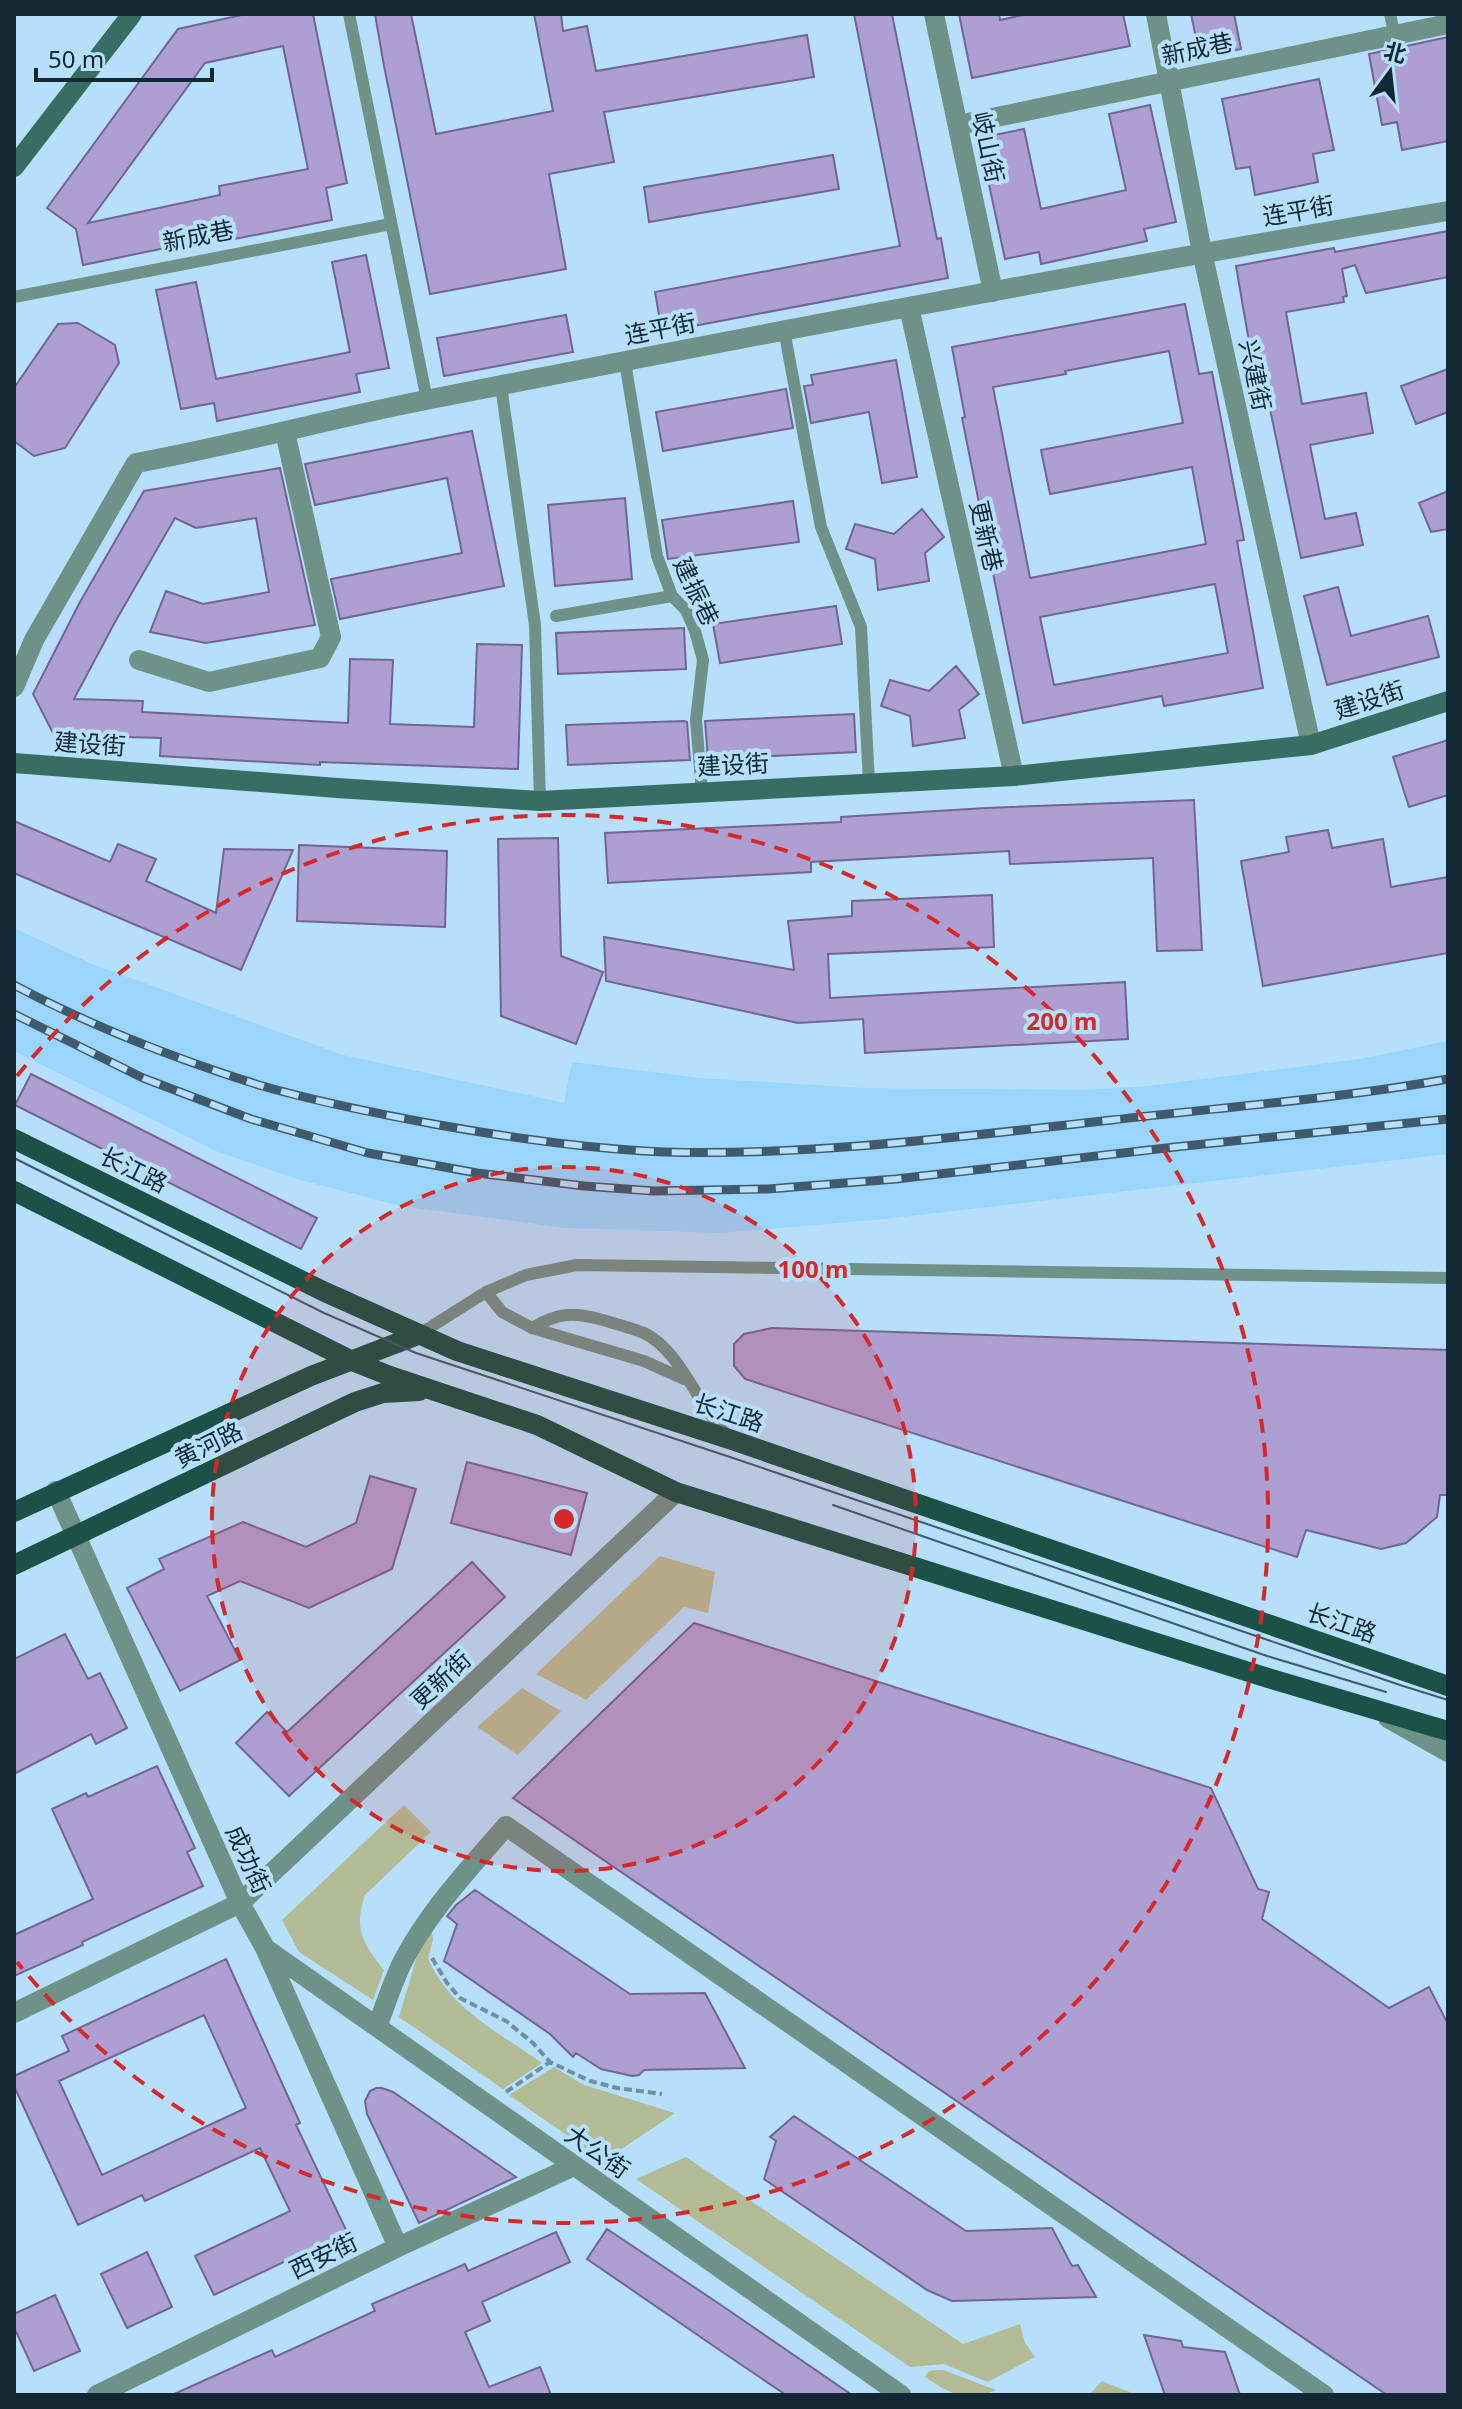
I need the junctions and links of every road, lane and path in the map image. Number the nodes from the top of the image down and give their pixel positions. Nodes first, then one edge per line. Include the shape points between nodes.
1 (132, 14) edge
2 (349, 14) edge
3 (934, 14) edge
4 (1156, 14) edge
5 (1392, 24) edge
6 (1448, 24) edge
7 (1169, 81) junction
8 (958, 125) junction
9 (14, 167) edge
10 (1448, 211) edge
11 (391, 224) junction
12 (1202, 252) junction
13 (993, 292) junction
14 (14, 297) edge
15 (909, 307) junction
16 (784, 330) junction
17 (625, 362) junction
18 (501, 386) junction
19 (427, 400) junction
20 (285, 432) junction
21 (672, 596) junction
22 (556, 616) dead end
23 (139, 660) dead end
24 (14, 687) edge
25 (1448, 701) edge
26 (1311, 745) junction
27 (14, 763) edge
28 (1014, 776) junction
29 (869, 783) junction
30 (702, 792) junction
31 (540, 801) junction
32 (14, 1139) edge
33 (14, 1191) edge
34 (1448, 1278) edge
35 (486, 1292) junction
36 (532, 1328) junction
37 (418, 1335) junction
38 (352, 1361) junction
39 (687, 1380) junction
40 (431, 1390) junction
41 (732, 1440) junction
42 (56, 1491) junction
43 (676, 1492) junction
44 (14, 1512) edge
45 (76, 1536) junction
46 (14, 1565) edge
47 (1448, 1686) edge
48 (1378, 1712) junction
49 (1448, 1731) edge
50 (1448, 1752) edge
51 (240, 1903) junction
52 (265, 1948) junction
53 (432, 1958) dead end
54 (14, 2013) edge
55 (377, 2027) junction
56 (550, 2062) junction
57 (502, 2094) dead end
58 (662, 2094) dead end
59 (574, 2166) junction
60 (398, 2247) junction
61 (97, 2395) edge
62 (901, 2395) edge
63 (1324, 2395) edge

1 - 9 main road
2 - 11 lane
3 - 8 street, 岐山街
4 - 7 street, 兴建街
5 - 6 street, 新成巷
5 - 7 street, 新成巷
7 - 8 street, 新成巷
7 - 12 street, 兴建街
8 - 13 street, 岐山街
10 - 12 street, 连平街
11 - 14 lane, 新成巷
11 - 19 lane
12 - 13 street, 连平街
12 - 26 street, 兴建街
13 - 15 street, 连平街
15 - 16 street, 连平街
15 - 28 street, 更新巷
16 - 17 street, 连平街
16 - 29 lane via 821,527 861,627
17 - 18 street, 连平街
17 - 21 lane, 建振巷 via 657,556
18 - 19 street, 连平街
18 - 31 lane via 535,625
19 - 20 street, 连平街
20 - 23 street via 331,637 320,658 209,682
20 - 24 street, 连平街 via 136,463 34,640
21 - 22 lane
21 - 30 lane, 建振巷 via 686,610 703,660 696,720
25 - 26 main road, 建设街
26 - 28 main road, 建设街
27 - 31 main road, 建设街
28 - 29 main road, 建设街
29 - 30 main road, 建设街
30 - 31 main road, 建设街
32 - 37 main road, 长江路
33 - 38 main road
34 - 35 lane via 577,1265 526,1275
35 - 36 lane via 502,1312
35 - 37 lane
36 - 39 lane via 644,1361
36 - 39 lane via 566,1314 646,1334
37 - 38 main road, 黄河路
37 - 41 main road, 长江路
38 - 40 main road
38 - 42 main road, 黄河路
39 - 41 lane
40 - 43 main road via 537,1425
40 - 45 main road, 黄河路 via 383,1393 355,1402
41 - 47 main road, 长江路
42 - 44 main road, 黄河路
42 - 45 street, 成功街
43 - 48 main road
43 - 51 street, 更新街
45 - 46 main road, 黄河路
45 - 51 street, 成功街
48 - 49 main road
48 - 50 street
51 - 52 street, 成功街
51 - 54 street, 更新街
52 - 55 street, 大公街
52 - 60 street, 成功街
53 - 56 path via 460,1998 506,2021
55 - 59 street, 大公街
55 - 63 street via 413,1943 506,1826
56 - 57 path
56 - 58 path via 590,2081
59 - 60 street, 西安街
59 - 62 street, 大公街
60 - 61 street, 西安街

